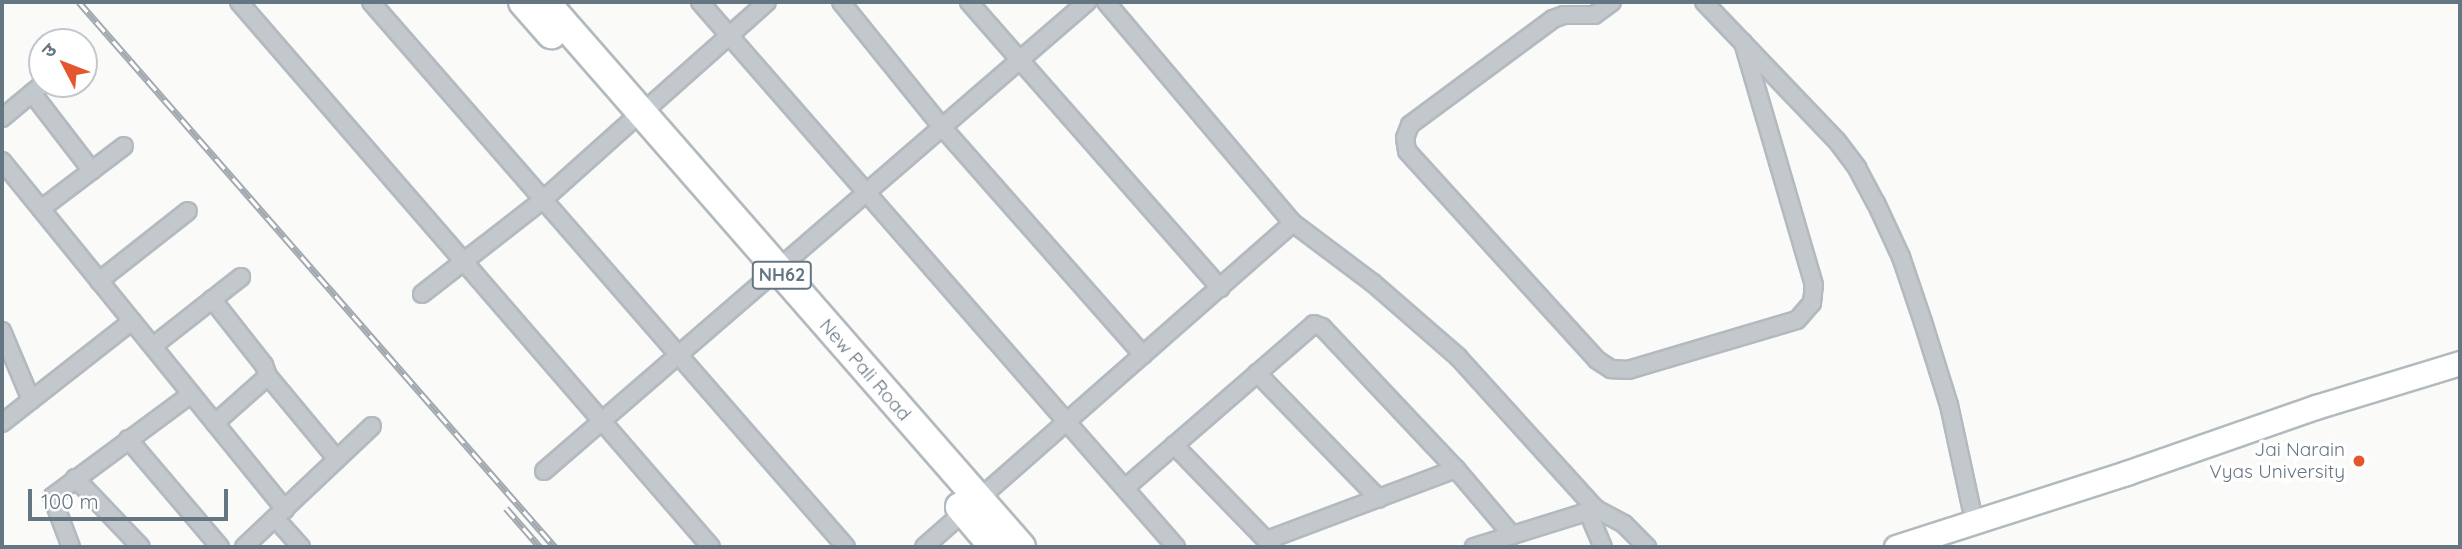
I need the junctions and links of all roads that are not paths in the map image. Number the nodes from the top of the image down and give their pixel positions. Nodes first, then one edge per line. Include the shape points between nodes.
1 (239, 2) edge
2 (371, 2) edge
3 (523, 2) edge
4 (545, 2) edge
5 (700, 2) edge
6 (766, 2) edge
7 (841, 2) edge
8 (969, 2) edge
9 (1087, 2) edge
10 (1106, 2) edge
11 (1612, 2) edge
12 (1704, 2) edge
13 (730, 36) junction
14 (1743, 42) junction
15 (1020, 59) junction
16 (28, 97) edge
17 (44, 98) edge
18 (2, 118) edge
19 (635, 118) junction
20 (942, 127) junction
21 (124, 146) dead end
22 (2, 161) edge
23 (92, 171) junction
24 (9, 183) edge
25 (866, 191) junction
26 (544, 199) junction
27 (41, 209) junction
28 (188, 211) dead end
29 (1293, 223) junction
30 (467, 262) junction
31 (769, 274) junction
32 (241, 277) dead end
33 (99, 281) junction
34 (1220, 288) junction
35 (422, 294) dead end
36 (212, 299) junction
37 (132, 321) junction
38 (2, 331) edge
39 (153, 346) junction
40 (680, 355) junction
41 (1143, 355) junction
42 (2460, 363) edge
43 (1256, 373) junction
44 (268, 376) junction
45 (191, 394) junction
46 (31, 400) junction
47 (603, 420) junction
48 (2, 423) edge
49 (215, 423) junction
50 (1067, 423) junction
51 (372, 426) dead end
52 (128, 439) junction
53 (1174, 444) junction
54 (337, 459) junction
55 (1456, 469) junction
56 (544, 471) dead end
57 (75, 478) junction
58 (1125, 488) junction
59 (1379, 499) junction
60 (972, 506) junction
61 (1592, 511) junction
62 (280, 514) junction
63 (1974, 521) junction
64 (1512, 535) junction
65 (1270, 544) edge
66 (71, 547) edge
67 (141, 547) edge
68 (220, 547) edge
69 (244, 547) edge
70 (301, 547) edge
71 (711, 547) edge
72 (846, 547) edge
73 (925, 547) edge
74 (994, 547) edge
75 (1021, 547) edge
76 (1176, 547) edge
77 (1474, 547) edge
78 (1603, 547) edge
79 (1647, 547) edge
80 (1896, 547) edge

1 - 30 street
2 - 26 street
3 - 19 highway, New Pali Road / NH62
4 - 19 highway, New Pali Road / NH62
5 - 13 street
6 - 13 street
7 - 20 street
8 - 15 street
9 - 15 street
10 - 29 street
11 - 14 street via 1594,15 1553,19 1410,125 1405,138 1406,151 1597,360 1611,369 1628,370 1797,320 1812,303 1814,285
12 - 14 street
13 - 19 street
13 - 25 street
14 - 63 street via 1837,141 1889,228 1949,405
15 - 20 street
15 - 34 street
16 - 18 street
17 - 23 street
19 - 26 street
19 - 31 highway, New Pali Road / NH62
20 - 25 street
20 - 41 street
21 - 23 street
22 - 24 street
23 - 27 street
24 - 27 street
25 - 31 street
25 - 50 street
26 - 30 street
26 - 40 street
27 - 33 street
28 - 33 street
29 - 34 street
29 - 61 street via 1373,283 1458,357
30 - 35 street
30 - 47 street
31 - 40 street
31 - 60 highway, New Pali Road / NH62
32 - 36 street
33 - 37 street
34 - 41 street
36 - 39 street
36 - 44 street
37 - 39 street
37 - 46 street
38 - 46 street
39 - 45 street
40 - 47 street
40 - 72 street
41 - 50 street
42 - 63 street
43 - 53 street
43 - 55 street via 1305,328 1322,327
43 - 59 street
44 - 49 street
44 - 54 street
45 - 49 street
45 - 52 street
46 - 48 street
47 - 56 street
47 - 71 street
49 - 62 street
50 - 58 street
50 - 60 street
51 - 54 street
52 - 57 street
52 - 68 street
53 - 58 street
53 - 65 street
54 - 62 street
55 - 59 street
55 - 64 street
57 - 66 street via 52,497
57 - 67 street
58 - 76 street
59 - 65 street
60 - 73 street
60 - 74 highway, New Pali Road / NH62
60 - 75 highway, New Pali Road / NH62
61 - 64 street
61 - 78 street
61 - 79 street via 1624,524
62 - 69 street
62 - 70 street
63 - 80 street
64 - 77 street

